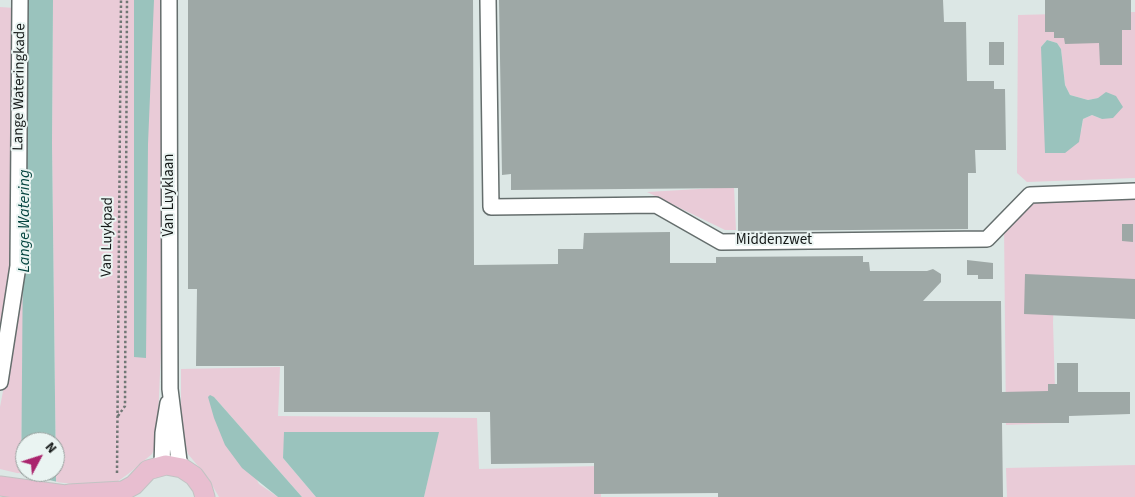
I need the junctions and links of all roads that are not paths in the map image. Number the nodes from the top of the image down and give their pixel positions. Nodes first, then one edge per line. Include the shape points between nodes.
1 (20, 0) edge
2 (169, 0) edge
3 (488, 0) edge
4 (1135, 191) edge
5 (0, 382) edge
6 (170, 389) junction
7 (182, 468) junction
8 (160, 471) junction
9 (0, 486) edge
10 (137, 493) edge
11 (75, 496) edge
12 (203, 496) edge

1 - 5 street, Lange Wateringkade via 18,266
2 - 6 street, Van Luyklaan
3 - 4 street, Middenzwet via 492,207 656,205 721,242 987,239 1030,195
6 - 7 street, Van Luyklaan
6 - 8 street, Van Luyklaan
7 - 8 main road
7 - 12 main road via 194,476
8 - 10 main road via 148,470
8 - 12 main road via 180,478
9 - 11 main road
10 - 11 main road

